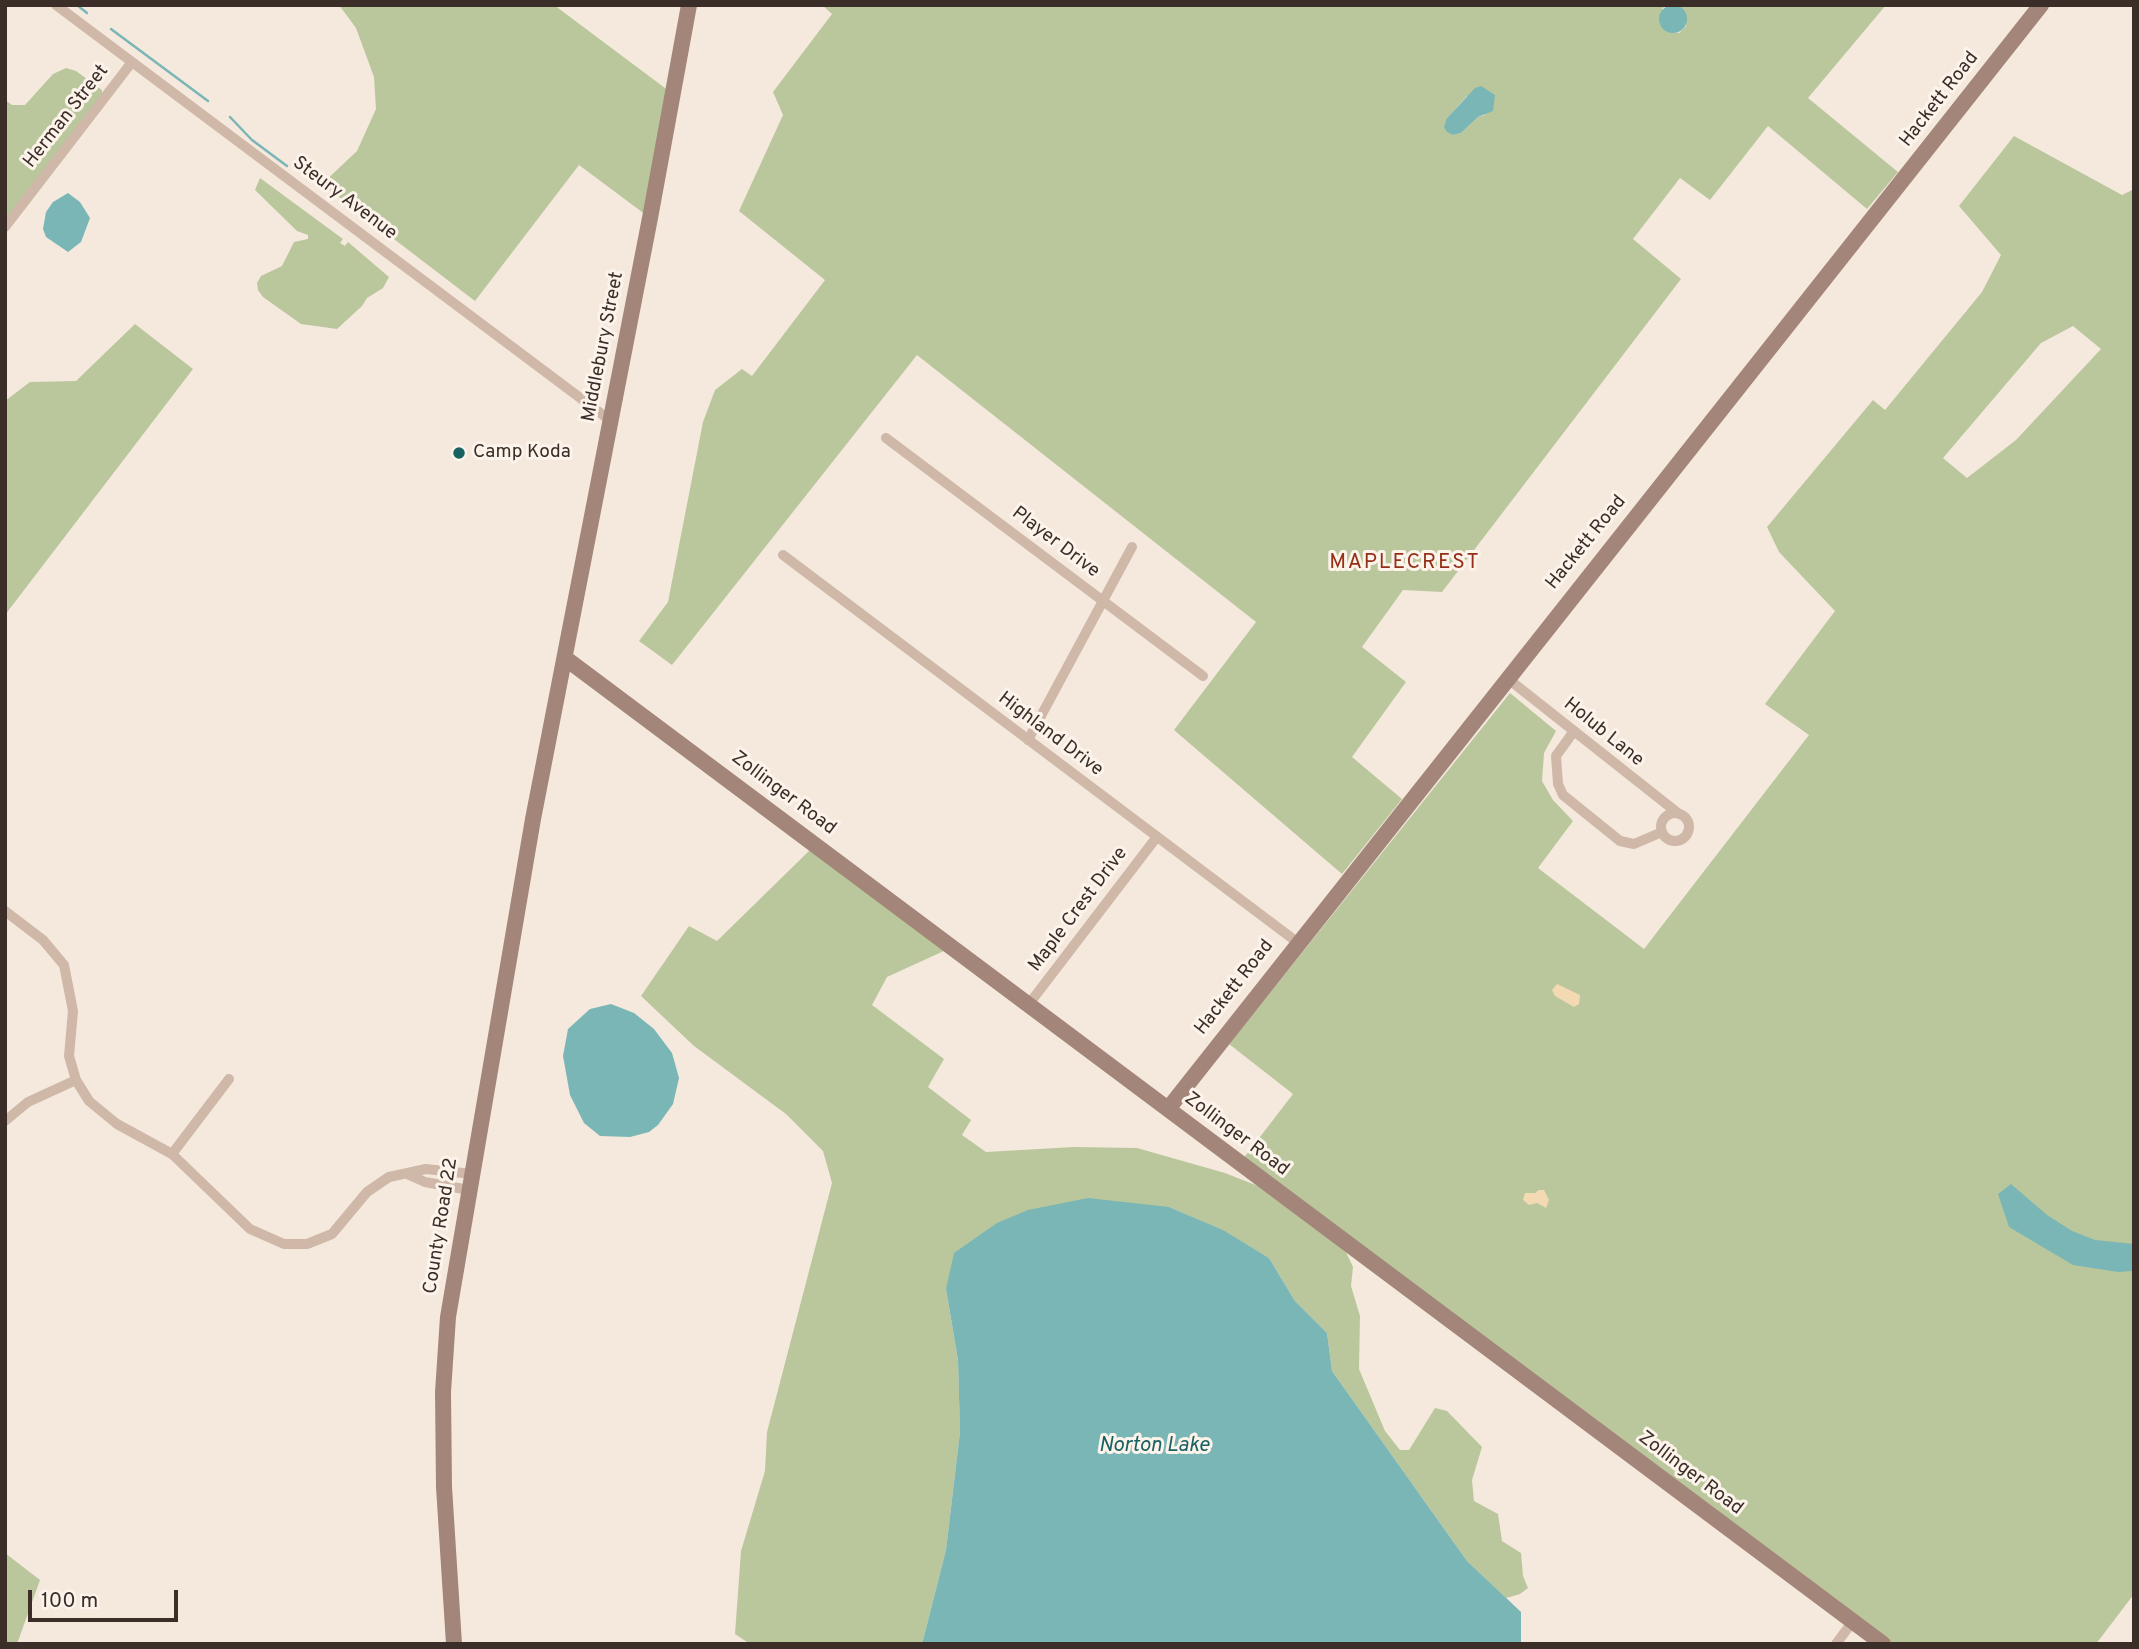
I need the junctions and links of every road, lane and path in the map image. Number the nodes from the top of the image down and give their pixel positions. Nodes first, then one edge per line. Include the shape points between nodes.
1 (56, 5) edge
2 (689, 5) edge
3 (2041, 5) edge
4 (132, 62) junction
5 (5, 227) edge
6 (611, 421) junction
7 (886, 438) dead end
8 (1132, 547) dead end
9 (783, 555) dead end
10 (1104, 603) junction
11 (565, 657) junction
12 (1203, 676) dead end
13 (1507, 678) junction
14 (1574, 732) junction
15 (1028, 740) junction
16 (1679, 814) junction
17 (533, 819) joint
18 (1662, 832) junction
19 (1156, 838) junction
20 (5, 911) edge
21 (1297, 942) junction
22 (1029, 1004) junction
23 (229, 1079) dead end
24 (76, 1080) junction
25 (1168, 1109) junction
26 (5, 1121) edge
27 (172, 1154) junction
28 (470, 1182) junction
29 (1853, 1621) junction
30 (454, 1644) edge
31 (1836, 1644) edge
32 (1883, 1644) edge

1 - 4 street, Steury Avenue
2 - 6 street, Middlebury Street
3 - 13 street, Hackett Road
4 - 5 street, Herman Street
4 - 6 street, Steury Avenue
6 - 11 street, Middlebury Street
7 - 10 street, Player Drive
8 - 10 street
9 - 15 street, Highland Drive
10 - 12 street, Player Drive
10 - 15 street
11 - 17 street, Middlebury Street
11 - 22 street, Zollinger Road
13 - 14 street, Holub Lane
13 - 21 street, Hackett Road
14 - 16 street, Holub Lane
14 - 18 street via 1556,756 1563,795 1620,841 1634,844
15 - 19 street, Highland Drive
16 - 18 street via 1666,817
16 - 18 street via 1688,823 1686,835 1674,841
17 - 28 street, County Road 22
19 - 21 street, Highland Drive
19 - 22 street, Maple Crest Drive
20 - 24 street via 43,940 64,965 73,1012 69,1056
21 - 25 street, Hackett Road
22 - 25 street, Zollinger Road
23 - 27 street
24 - 26 street via 28,1102
24 - 27 street via 99,1112
25 - 29 street, Zollinger Road
27 - 28 street via 250,1229 284,1244 307,1244 332,1234 377,1184 426,1169
28 - 30 street, County Road 22 via 448,1317 444,1379 447,1569
29 - 31 street
29 - 32 street, Zollinger Road

